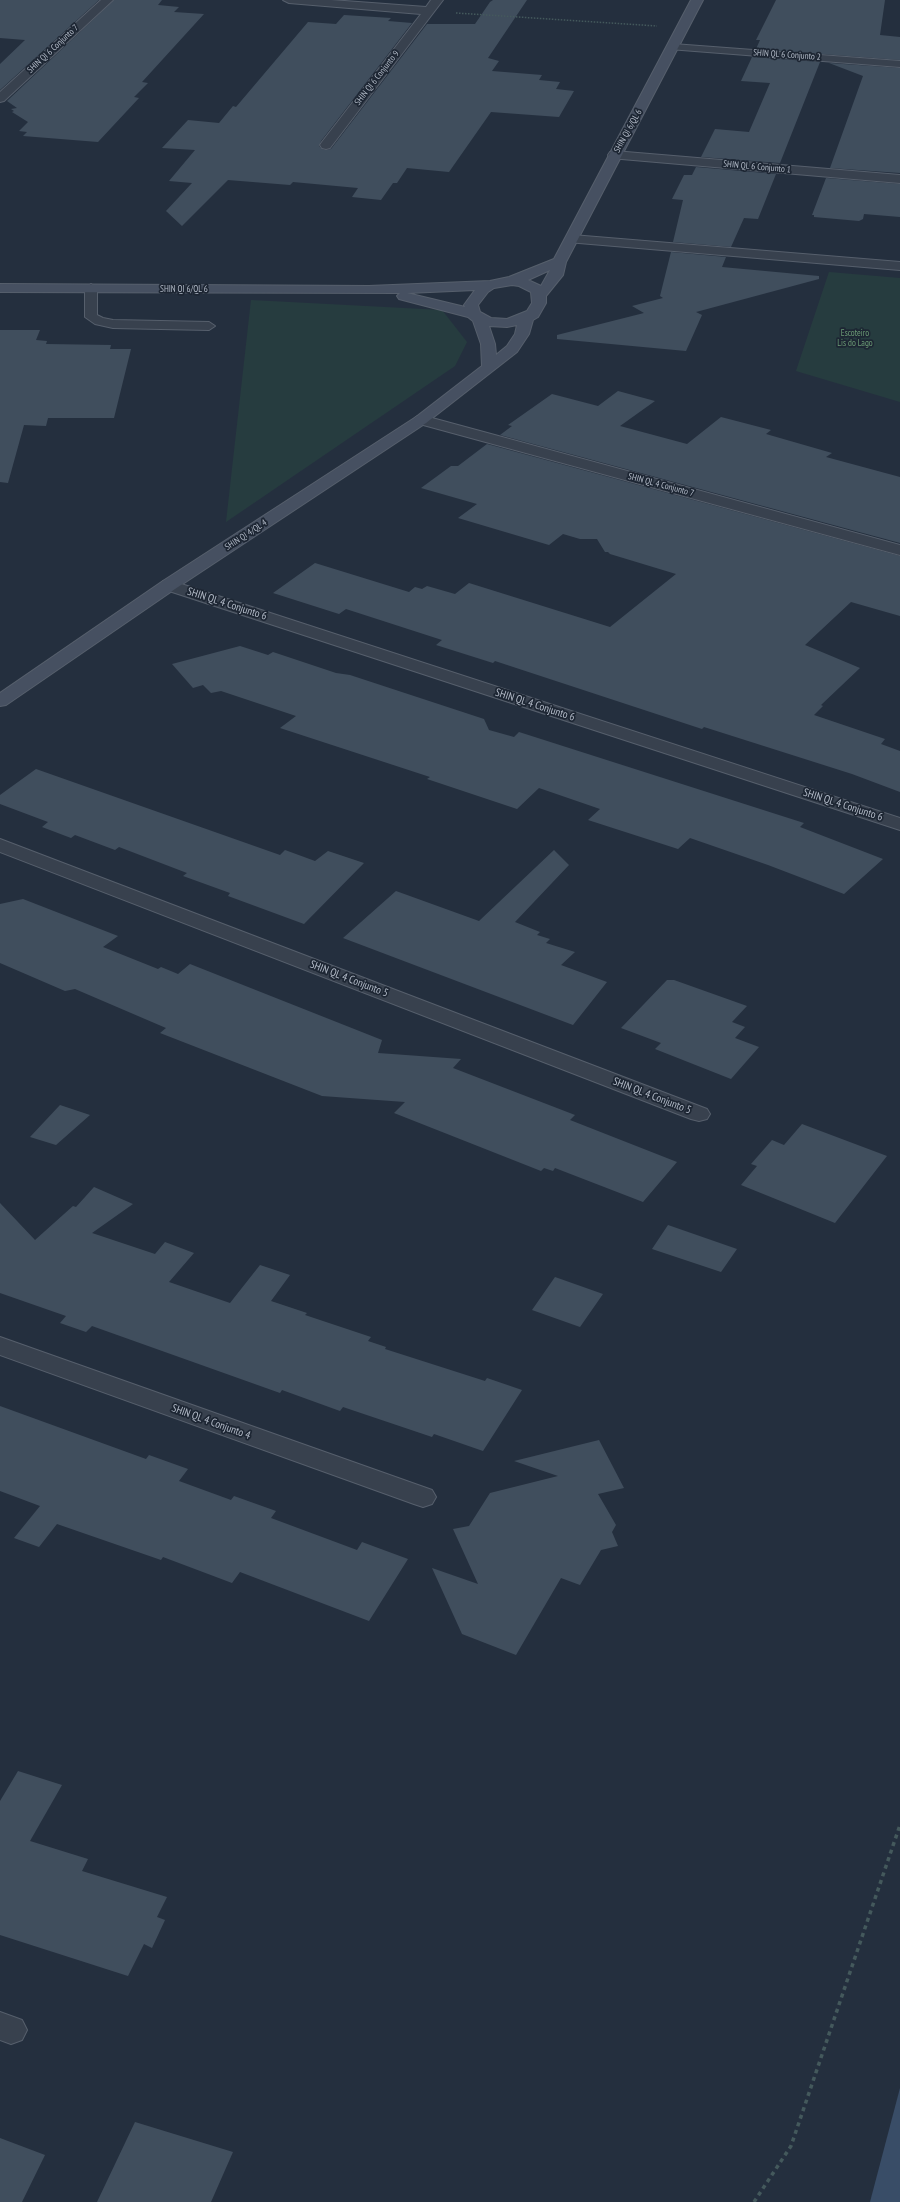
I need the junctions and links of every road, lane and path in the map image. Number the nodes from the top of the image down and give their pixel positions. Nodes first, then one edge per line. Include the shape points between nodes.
1 (107, 0) edge
2 (289, 0) edge
3 (437, 0) edge
4 (697, 0) edge
5 (428, 11) junction
6 (681, 28) junction
7 (674, 47) junction
8 (900, 64) edge
9 (0, 98) edge
10 (326, 145) dead end
11 (614, 154) junction
12 (900, 180) edge
13 (572, 239) junction
14 (559, 262) junction
15 (900, 266) edge
16 (512, 281) junction
17 (490, 285) junction
18 (0, 288) edge
19 (91, 288) junction
20 (369, 290) junction
21 (539, 295) junction
22 (476, 316) junction
23 (526, 318) junction
24 (209, 326) dead end
25 (489, 366) junction
26 (422, 420) junction
27 (900, 550) edge
28 (169, 585) junction
29 (0, 701) edge
30 (900, 824) edge
31 (0, 845) edge
32 (699, 1114) dead end
33 (0, 1346) edge
34 (422, 1496) dead end
35 (900, 1825) edge
36 (754, 2202) edge

1 - 9 street, SHIN QI 6 Conjunto 7
2 - 5 street
3 - 5 street, SHIN QI 6 Conjunto 9
4 - 6 street, SHIN QI 6/QL 6
5 - 6 path
5 - 10 street, SHIN QI 6 Conjunto 9
6 - 7 street, SHIN QI 6/QL 6
7 - 8 street, SHIN QL 6 Conjunto 2
7 - 11 street, SHIN QI 6/QL 6
11 - 12 street, SHIN QL 6 Conjunto 1
11 - 13 street, SHIN QI 6/QL 6
13 - 14 street, SHIN QI 6/QL 6
13 - 15 street
14 - 16 street
14 - 21 street, SHIN QI 6/QL 6 via 552,282
16 - 17 street
16 - 21 street via 529,285 537,290
17 - 20 street, SHIN QI 6/QL 6
17 - 22 street via 482,289 471,305
18 - 19 street, SHIN QI 6/QL 6
19 - 20 street, SHIN QI 6/QL 6
19 - 24 lane via 90,317 99,322
20 - 22 street, SHIN QI 6/QL 6 via 414,298
21 - 23 street via 537,309
22 - 23 street via 507,323
22 - 25 street via 488,344
23 - 25 street, SHIN QI 4/QL 4 via 518,342
25 - 26 street, SHIN QI 4/QL 4
26 - 27 street, SHIN QL 4 Conjunto 7
26 - 28 street, SHIN QI 4/QL 4
28 - 29 street, SHIN QI 4/QL 4
28 - 30 street, SHIN QL 4 Conjunto 6
31 - 32 street, SHIN QL 4 Conjunto 5
33 - 34 street, SHIN QL 4 Conjunto 4
35 - 36 path via 791,2146

